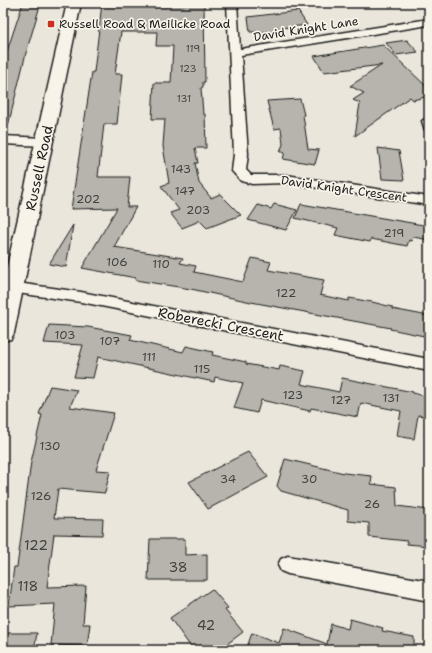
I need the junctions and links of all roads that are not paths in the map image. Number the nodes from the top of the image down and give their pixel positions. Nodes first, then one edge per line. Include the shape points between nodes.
1 (74, 3) edge
2 (232, 3) edge
3 (429, 22) edge
4 (235, 52) junction
5 (429, 121) edge
6 (429, 127) edge
7 (3, 140) edge
8 (44, 142) junction
9 (429, 201) edge
10 (8, 286) edge
11 (3, 333) edge
12 (429, 365) edge
13 (288, 565) dead end
14 (429, 591) edge

1 - 8 street, Russell Road
2 - 4 street, David Knight Crescent
3 - 4 street, David Knight Lane via 249,52
4 - 9 street, David Knight Crescent via 241,154 238,166 242,175 252,180 286,179
5 - 6 street
7 - 8 street
8 - 10 street, Russell Road
10 - 11 street, Russell Road
10 - 12 street, Roberecki Crescent via 81,297
13 - 14 street

